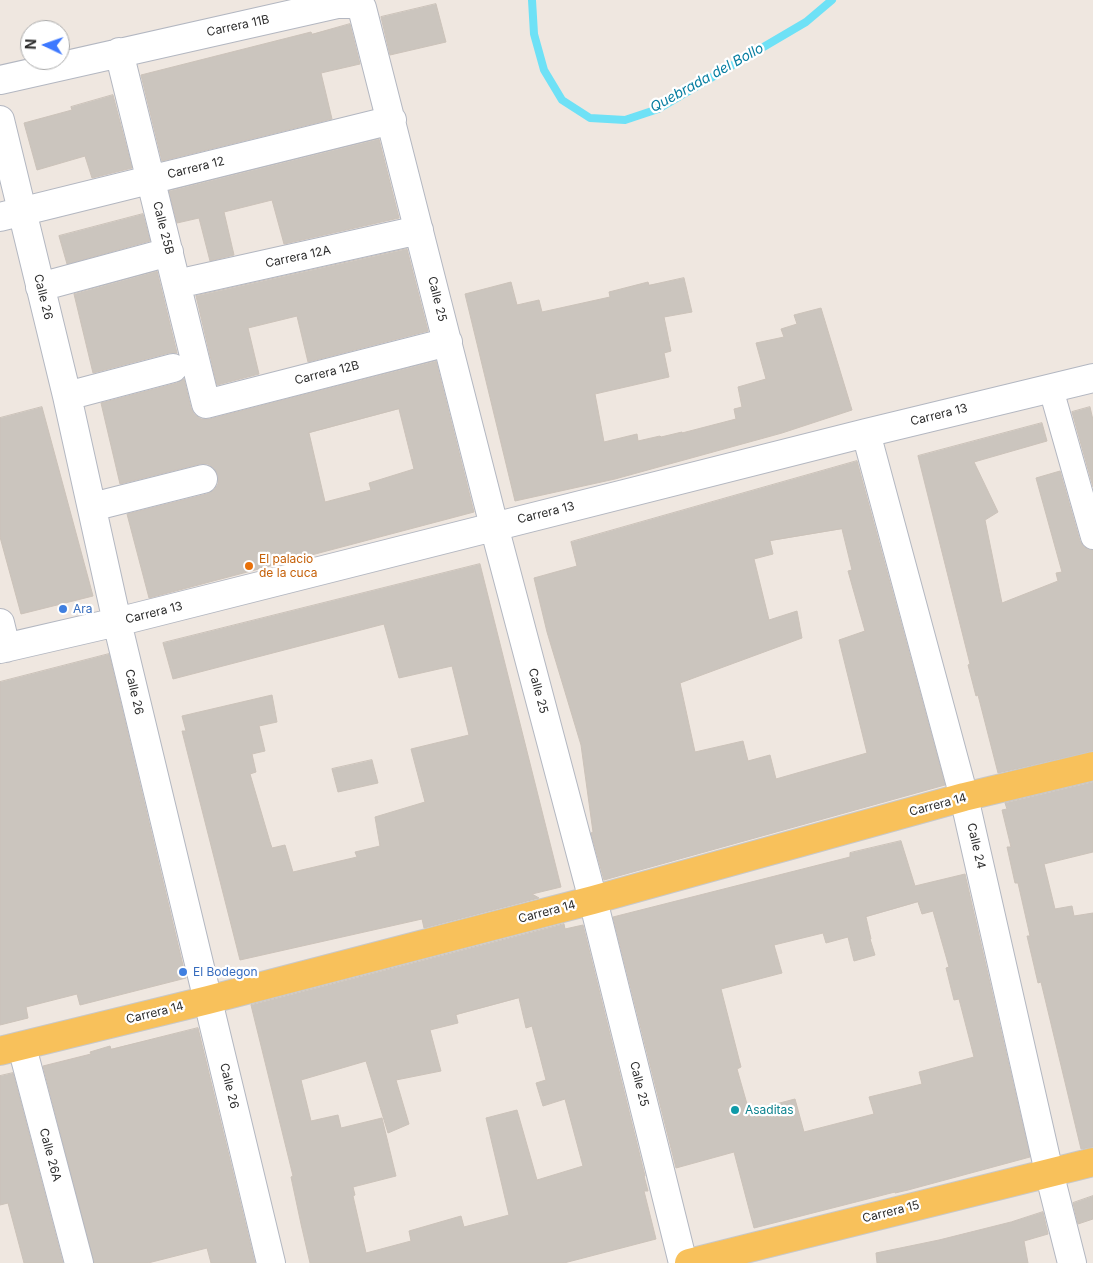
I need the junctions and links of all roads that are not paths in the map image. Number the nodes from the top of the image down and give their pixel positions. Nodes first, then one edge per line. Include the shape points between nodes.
1 (119, 52) junction
2 (0, 80) edge
3 (0, 120) edge
4 (392, 120) junction
5 (151, 179) junction
6 (11, 214) edge
7 (420, 230) junction
8 (169, 252) junction
9 (177, 284) junction
10 (40, 287) junction
11 (448, 342) junction
12 (173, 368) dead end
13 (1093, 378) edge
14 (1052, 388) junction
15 (67, 396) junction
16 (206, 404) joint
17 (866, 433) junction
18 (202, 479) dead end
19 (92, 507) junction
20 (494, 526) junction
21 (1093, 538) edge
22 (117, 622) junction
23 (2, 640) edge
24 (1093, 766) edge
25 (964, 797) junction
26 (593, 900) junction
27 (208, 1000) junction
28 (11, 1049) edge
29 (1093, 1162) edge
30 (1049, 1172) junction
31 (79, 1263) edge
32 (271, 1263) edge
33 (683, 1263) edge
34 (689, 1263) edge
35 (1072, 1263) edge

1 - 2 street, Carrera 11B
1 - 4 street, Carrera 11B via 337,4 352,4 362,8
1 - 5 street, Calle 25B
3 - 6 street, Calle 26
4 - 5 street, Carrera 12
4 - 7 street, Calle 25
5 - 6 street, Carrera 12
5 - 8 street, Calle 25B
6 - 10 street, Calle 26
7 - 9 street, Carrera 12A
7 - 11 street, Calle 25
8 - 9 street, Calle 25B
8 - 10 street
9 - 16 street, Calle 25B
10 - 15 street, Calle 26
11 - 16 street, Carrera 12B
11 - 20 street, Calle 25
12 - 15 street
13 - 14 street, Carrera 13
14 - 17 street, Carrera 13
14 - 21 street
15 - 19 street, Calle 26
17 - 20 street, Carrera 13
17 - 25 street, Calle 24
18 - 19 street
19 - 22 street, Calle 26
20 - 22 street, Carrera 13
20 - 26 street, Calle 25
22 - 23 street, Carrera 13
22 - 27 street, Calle 26
24 - 25 main road, Carrera 14
25 - 26 main road, Carrera 14
25 - 30 street, Calle 24
26 - 27 main road, Carrera 14
26 - 33 street, Calle 25
27 - 28 main road, Carrera 14
27 - 32 street, Calle 26
28 - 31 street, Calle 26A
29 - 30 main road, Carrera 15
30 - 34 main road, Carrera 15
30 - 35 street, Calle 24

